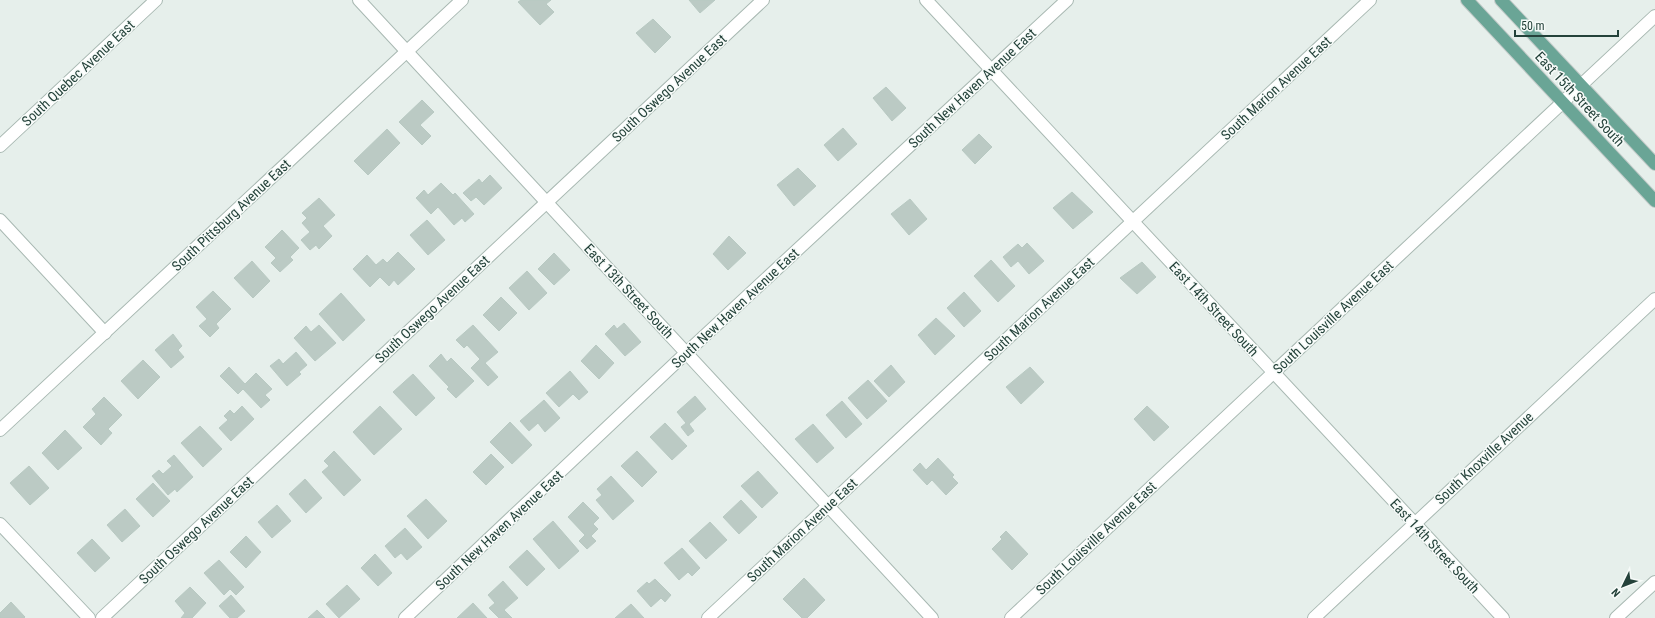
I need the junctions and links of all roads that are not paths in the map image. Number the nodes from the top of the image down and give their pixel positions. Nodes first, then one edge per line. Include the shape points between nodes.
1 (156, 0) edge
2 (358, 0) edge
3 (462, 0) edge
4 (763, 0) edge
5 (926, 0) edge
6 (1067, 0) edge
7 (1370, 0) edge
8 (1467, 0) edge
9 (1501, 0) edge
10 (1655, 16) edge
11 (406, 52) junction
12 (991, 71) junction
13 (1581, 85) junction
14 (1563, 102) junction
15 (0, 146) edge
16 (1655, 164) edge
17 (1655, 201) edge
18 (546, 202) junction
19 (0, 220) edge
20 (1133, 221) junction
21 (1655, 299) edge
22 (105, 333) junction
23 (686, 353) junction
24 (1274, 373) junction
25 (0, 430) edge
26 (828, 506) junction
27 (0, 524) edge
28 (1414, 524) junction
29 (1655, 582) edge
30 (89, 618) edge
31 (102, 618) edge
32 (405, 618) edge
33 (708, 618) edge
34 (932, 618) edge
35 (1011, 618) edge
36 (1314, 618) edge
37 (1503, 618) edge
38 (1616, 618) edge

1 - 15 street, South Quebec Avenue East
2 - 11 street, East 13th Street South
3 - 11 street, South Pittsburg Avenue East
4 - 18 street, South Oswego Avenue East
5 - 12 street, East 14th Street South
6 - 12 street, South New Haven Avenue East
7 - 20 street, South Marion Avenue East
8 - 14 main road, East 15th Street South
9 - 13 main road, East 15th Street South
10 - 13 street, South Louisville Avenue East
11 - 18 street, East 13th Street South
11 - 22 street, South Pittsburg Avenue East
12 - 20 street, East 14th Street South
12 - 23 street, South New Haven Avenue East
13 - 14 street, South Louisville Avenue East
13 - 16 main road, East 15th Street South
14 - 17 main road, East 15th Street South
14 - 24 street, South Louisville Avenue East
18 - 23 street, East 13th Street South
18 - 31 street, South Oswego Avenue East
19 - 22 street
20 - 24 street, East 14th Street South
20 - 26 street, South Marion Avenue East
21 - 28 street, South Knoxville Avenue
22 - 25 street, South Pittsburg Avenue East
23 - 26 street, East 13th Street South
23 - 32 street, South New Haven Avenue East
24 - 28 street, East 14th Street South
24 - 35 street, South Louisville Avenue East
26 - 33 street, South Marion Avenue East
26 - 34 street, East 13th Street South
27 - 30 street
28 - 36 street, South Knoxville Avenue
28 - 37 street, East 14th Street South
29 - 38 street

